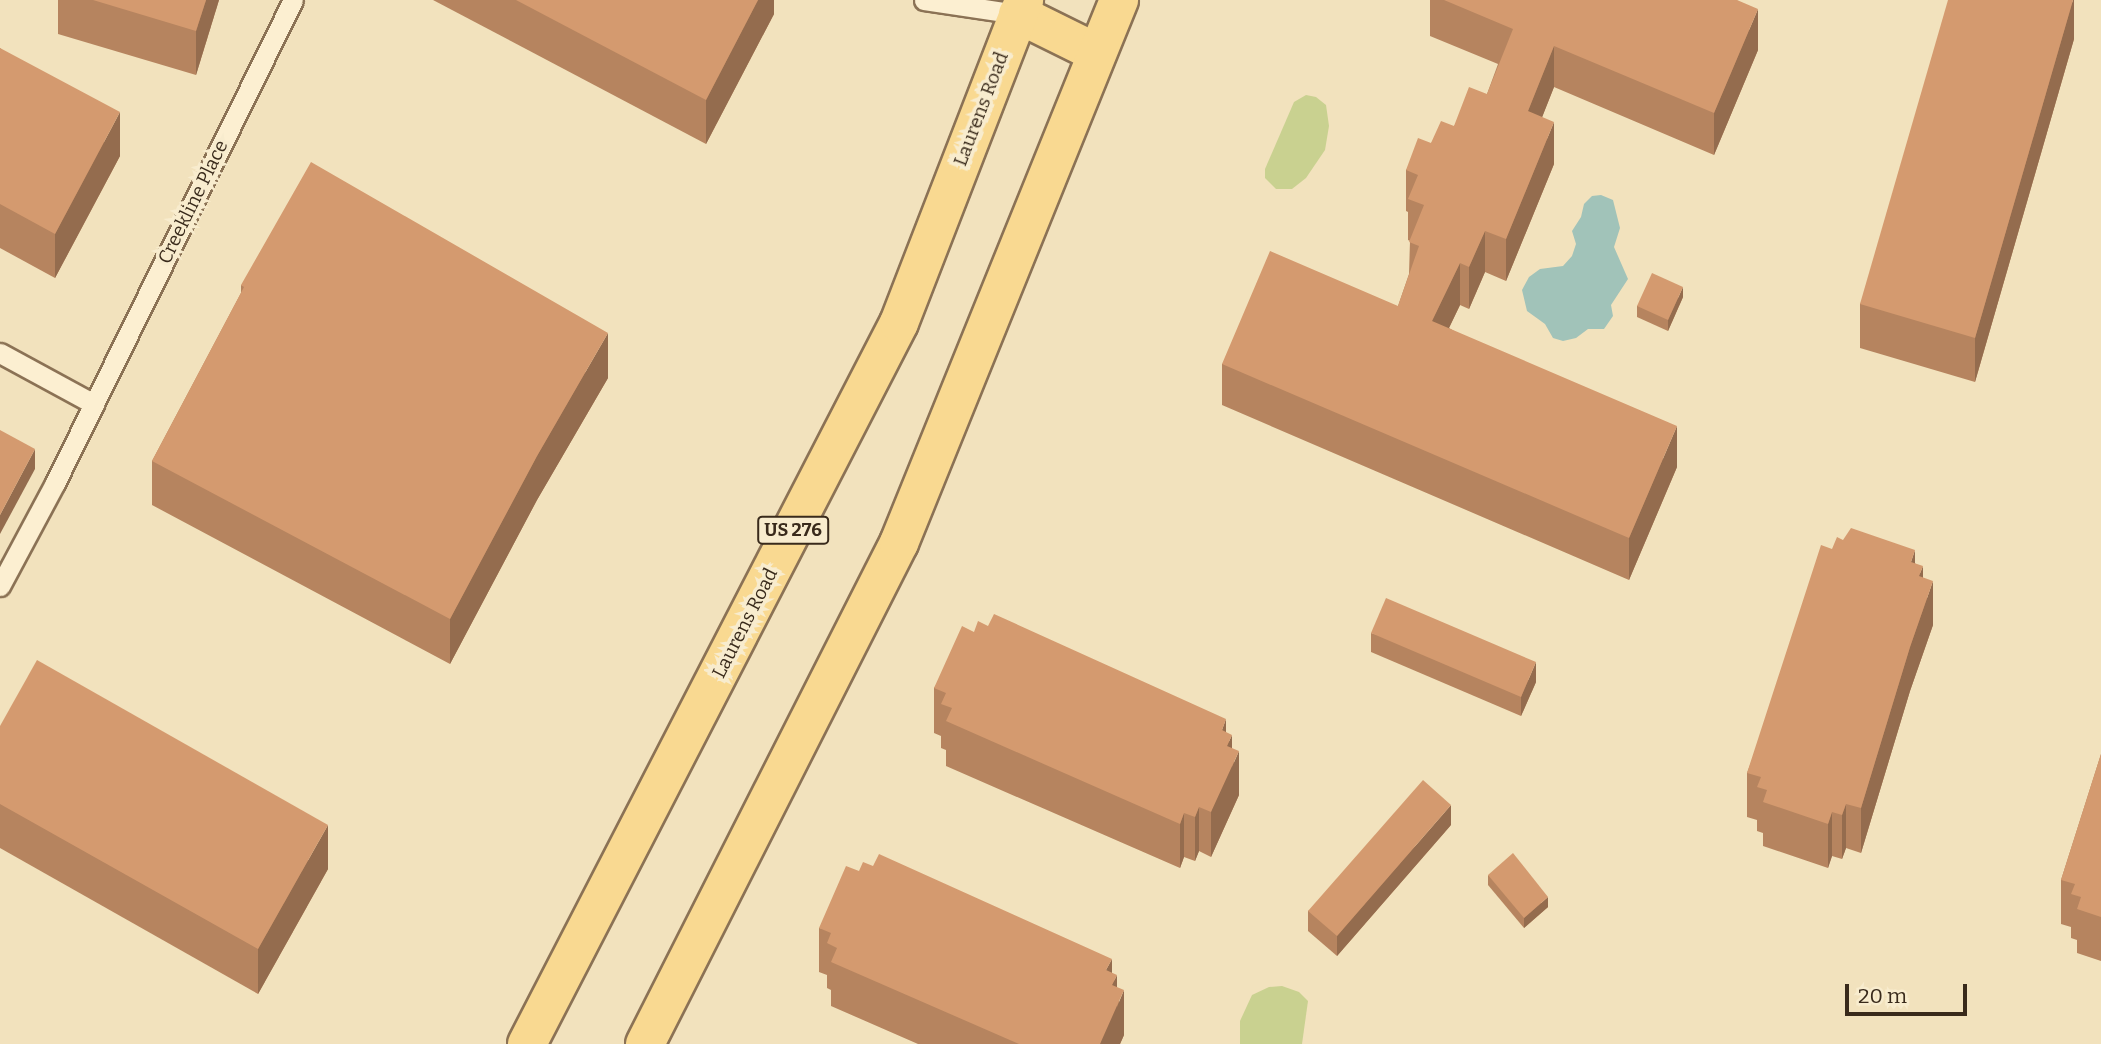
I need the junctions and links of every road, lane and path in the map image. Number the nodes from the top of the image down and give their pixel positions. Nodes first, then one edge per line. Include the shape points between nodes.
1 (293, 0) edge
2 (924, 0) edge
3 (1119, 0) edge
4 (1017, 5) edge
5 (1097, 53) junction
6 (0, 353) edge
7 (94, 404) junction
8 (0, 586) edge
9 (527, 1044) edge
10 (645, 1044) edge

1 - 7 lane, Creekline Place
2 - 4 lane
3 - 5 main road
4 - 5 main road
4 - 9 main road, Laurens Road / US 276 via 899,323
5 - 10 main road via 900,543
6 - 7 lane
7 - 8 lane, Creekline Place

